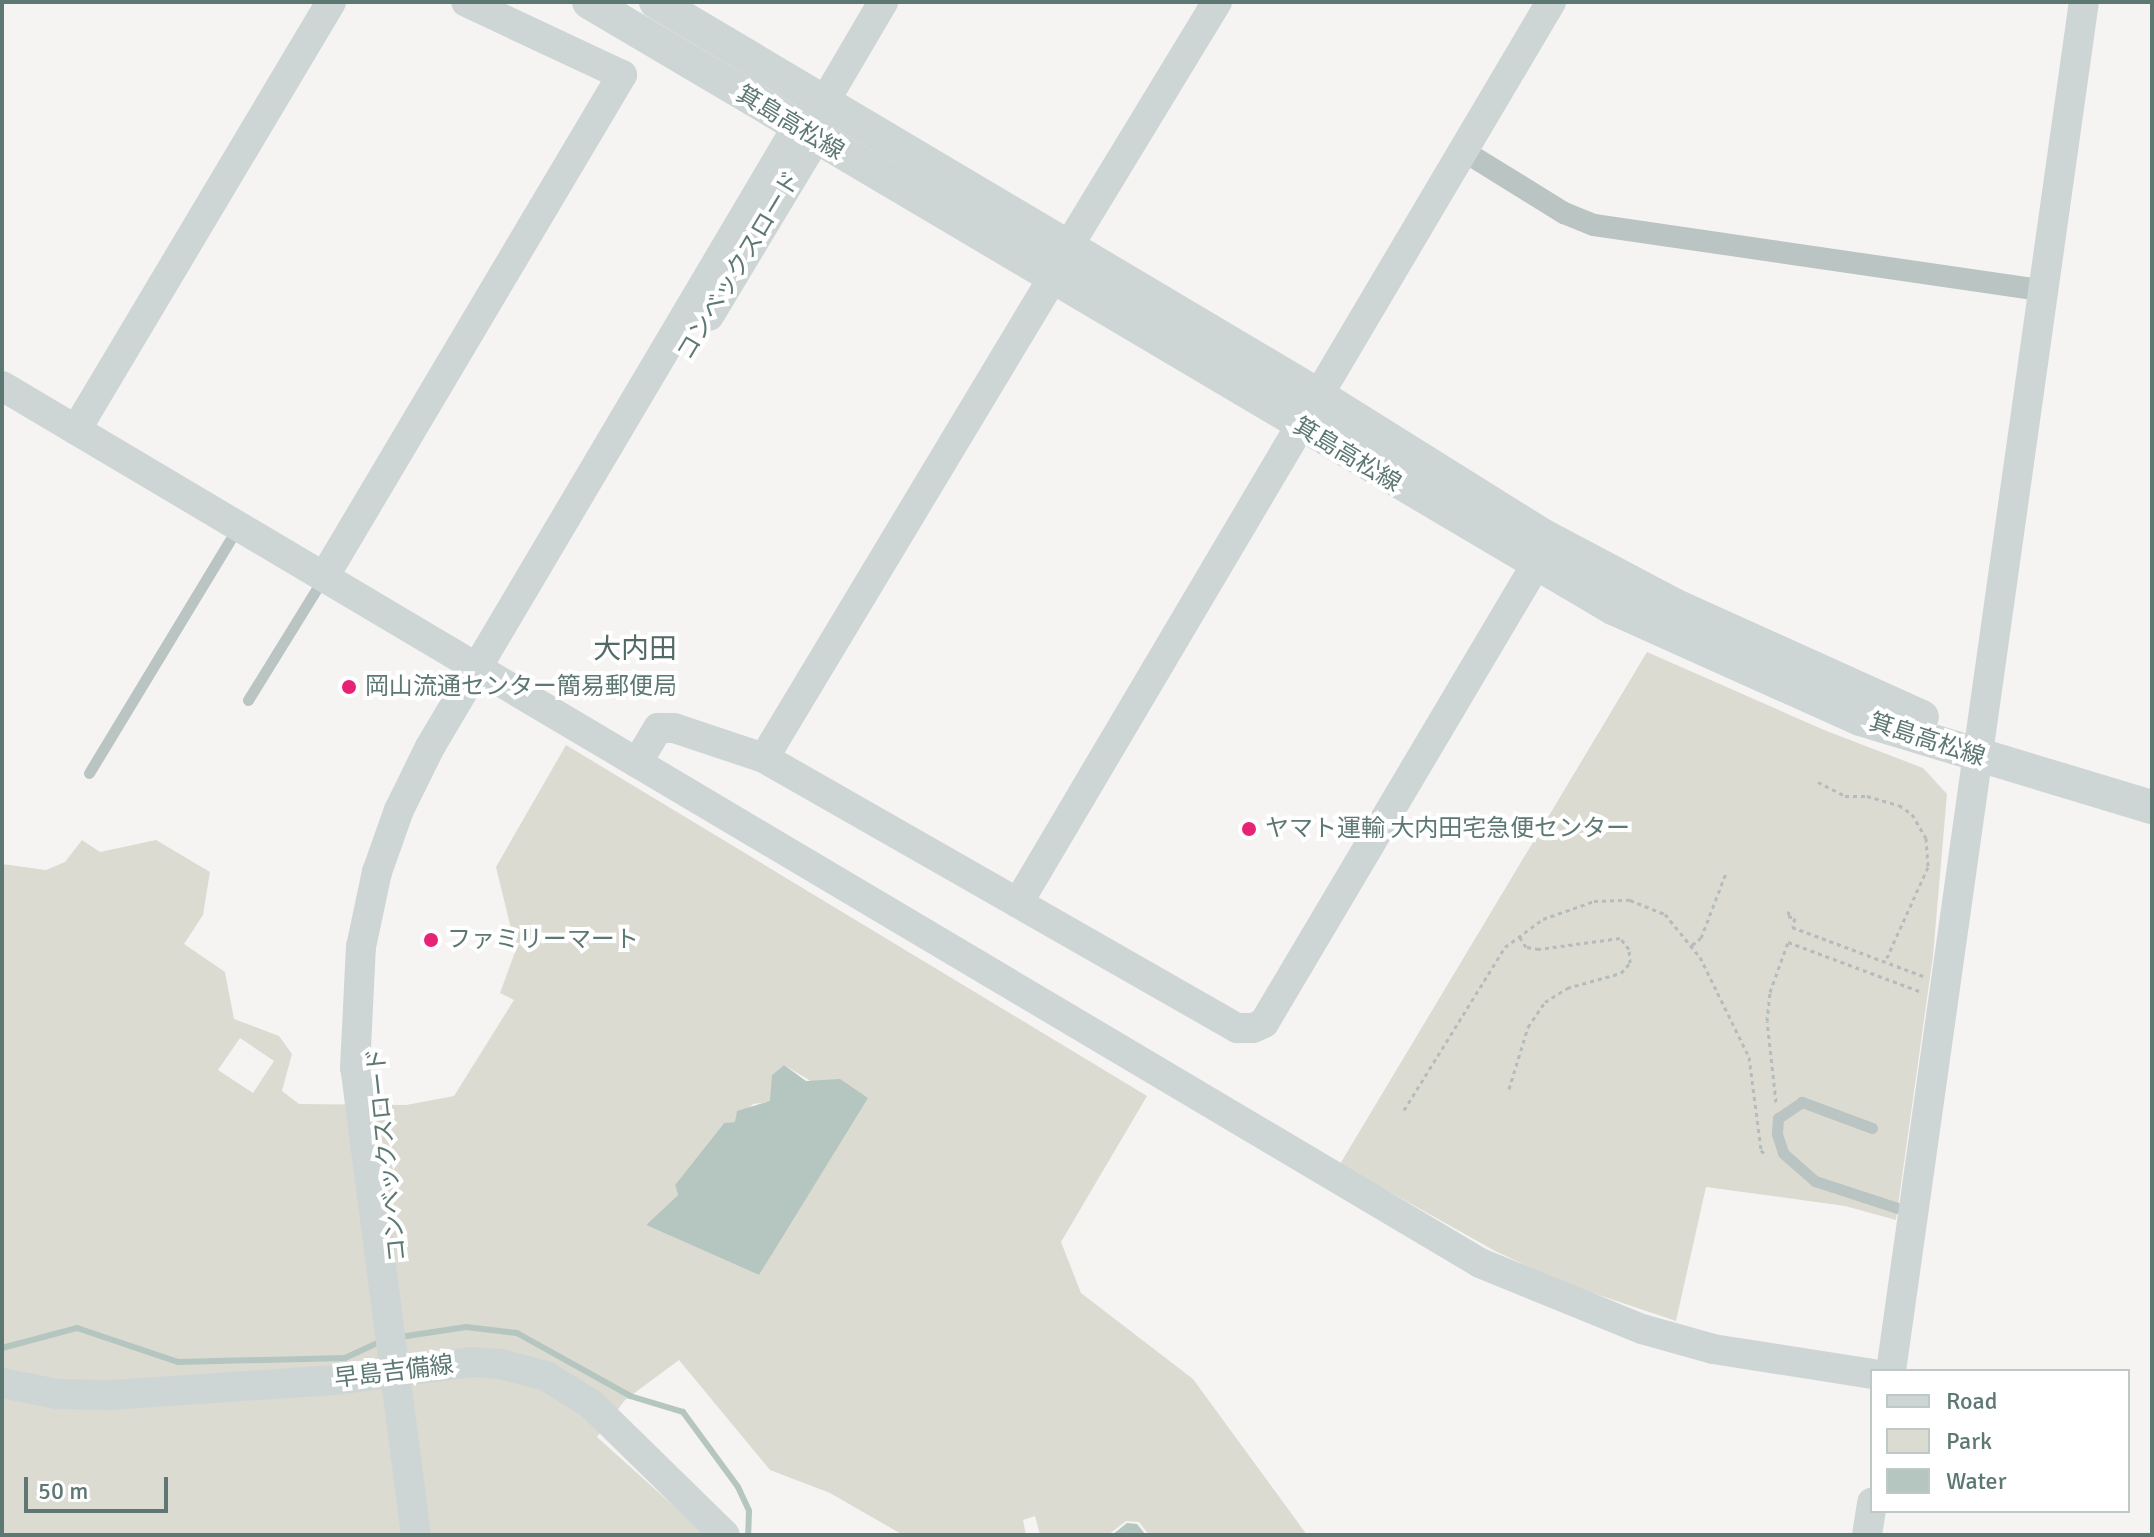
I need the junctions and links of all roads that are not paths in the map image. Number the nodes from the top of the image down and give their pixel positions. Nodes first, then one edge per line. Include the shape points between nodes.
1 (331, 2) edge
2 (466, 2) edge
3 (589, 2) edge
4 (656, 2) edge
5 (883, 2) edge
6 (1217, 2) edge
7 (1551, 2) edge
8 (2084, 2) edge
9 (825, 101) junction
10 (806, 133) junction
11 (1462, 150) junction
12 (1068, 247) junction
13 (1052, 279) junction
14 (2042, 290) junction
15 (2, 386) edge
16 (1318, 395) junction
17 (1300, 426) junction
18 (76, 430) junction
19 (238, 526) junction
20 (1535, 566) junction
21 (324, 577) junction
22 (485, 673) junction
23 (248, 700) dead end
24 (1980, 746) junction
25 (764, 758) junction
26 (637, 763) junction
27 (89, 773) dead end
28 (2152, 785) edge
29 (2152, 807) edge
30 (1018, 903) junction
31 (1872, 1128) dead end
32 (1913, 1213) junction
33 (1891, 1369) edge
34 (1870, 1374) edge
35 (2, 1383) edge
36 (1870, 1513) edge
37 (425, 1532) edge
38 (725, 1535) edge
39 (1867, 1535) edge

1 - 18 street
2 - 21 street via 622,75
3 - 10 main road, 箕島高松線
4 - 9 main road, 箕島高松線
5 - 9 street, コンベックスロード
6 - 12 street
7 - 11 street
8 - 14 street
9 - 10 street, コンベックスロード
9 - 12 main road, 箕島高松線
10 - 13 main road, 箕島高松線
10 - 22 street, コンベックスロード
11 - 14 street via 1564,213 1594,225
11 - 16 street
12 - 16 main road, 箕島高松線
13 - 17 main road, 箕島高松線
13 - 25 street
14 - 24 street
15 - 18 street
16 - 17 street
16 - 24 main road, 箕島高松線 via 1542,535 1674,605
17 - 20 main road, 箕島高松線
17 - 30 street
18 - 19 street
19 - 21 street
19 - 27 lane
20 - 24 main road, 箕島高松線 via 1860,719
20 - 30 street via 1264,1023 1237,1028
21 - 22 street
21 - 23 lane
22 - 26 street
22 - 37 street, コンベックスロード via 430,784 393,879 374,1012 372,1143
24 - 28 main road, 箕島高松線
24 - 29 main road, 箕島高松線
24 - 32 street
25 - 26 street via 674,728 658,728
25 - 30 street
26 - 34 street via 1480,1263 1642,1329 1713,1349
31 - 32 lane via 1802,1102 1778,1118 1783,1153 1797,1170 1815,1181
32 - 33 street
35 - 38 street, 早島吉備線 via 57,1394 110,1395 334,1380 472,1362 500,1364 546,1376 591,1404
36 - 39 street

